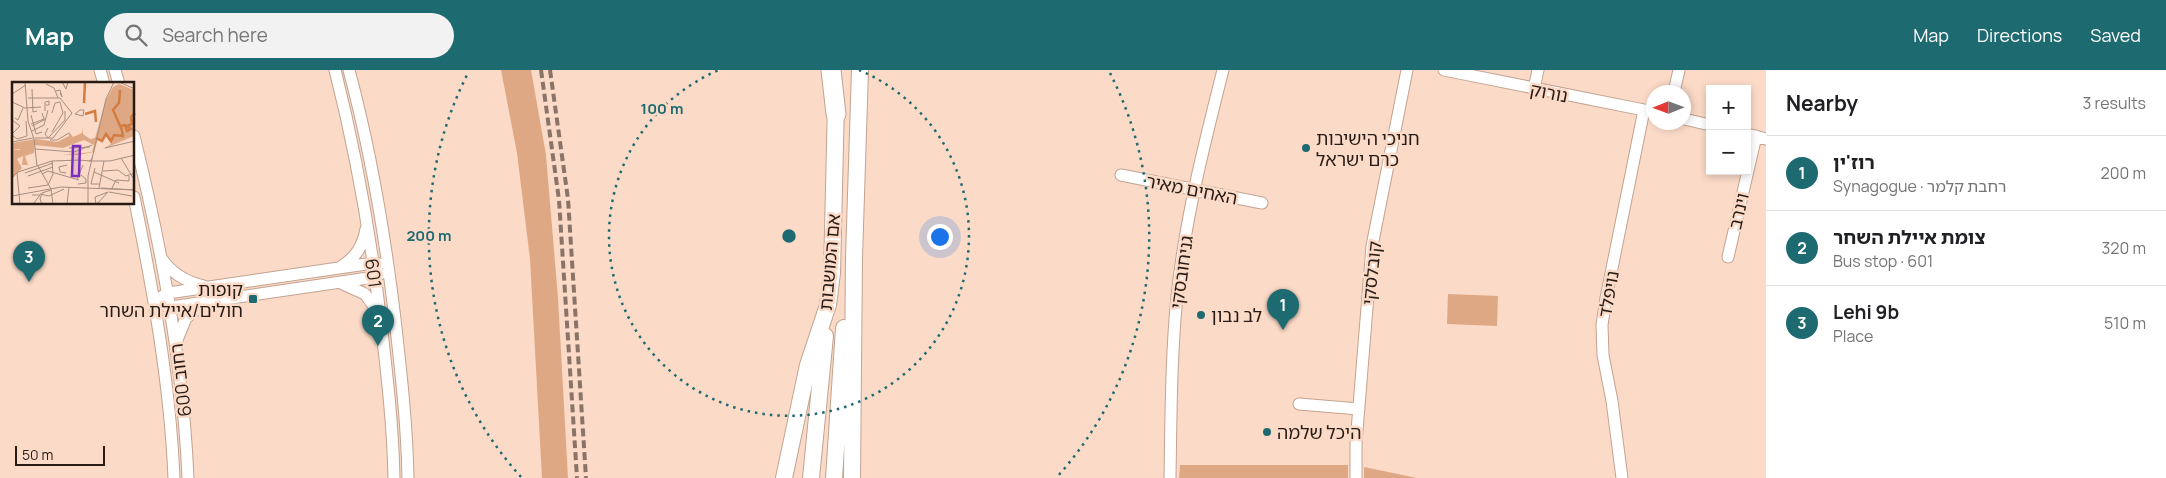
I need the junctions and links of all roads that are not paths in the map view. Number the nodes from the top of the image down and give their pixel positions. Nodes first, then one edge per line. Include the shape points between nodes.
1 (334, 70) edge
2 (349, 70) edge
3 (831, 70) edge
4 (837, 70) edge
5 (860, 70) edge
6 (1223, 70) edge
7 (1407, 70) edge
8 (1444, 70) edge
9 (1538, 70) edge
10 (1679, 70) edge
11 (1676, 85) edge
12 (1534, 89) junction
13 (1646, 110) edge
14 (836, 114) junction
15 (1691, 121) edge
16 (1646, 124) edge
17 (1706, 124) edge
18 (1756, 136) edge
19 (135, 141) edge
20 (1121, 175) dead end
21 (1194, 190) junction
22 (135, 202) edge
23 (1262, 203) dead end
24 (367, 225) junction
25 (160, 257) junction
26 (1728, 257) dead end
27 (854, 258) junction
28 (373, 263) junction
29 (388, 266) junction
30 (339, 268) junction
31 (375, 277) junction
32 (339, 282) junction
33 (209, 287) junction
34 (167, 293) junction
35 (154, 302) junction
36 (209, 302) junction
37 (828, 305) junction
38 (170, 306) junction
39 (380, 317) junction
40 (176, 346) junction
41 (1298, 404) dead end
42 (1359, 409) junction
43 (174, 478) edge
44 (188, 478) edge
45 (394, 478) edge
46 (408, 478) edge
47 (784, 478) edge
48 (811, 478) edge
49 (834, 478) edge
50 (852, 478) edge
51 (1170, 478) edge
52 (1356, 478) edge
53 (1622, 478) edge

1 - 24 street, 601
2 - 29 street, 601 via 370,162
3 - 14 highway
4 - 14 main road, אם המושבות
5 - 27 main road, אם המושבות
6 - 21 street, גניחובסקי
7 - 42 street, קובלסקי via 1372,246
8 - 12 street, נורוק
9 - 12 street
10 - 11 street
12 - 13 street, נורוק
14 - 37 main road, אם המושבות via 832,273
15 - 17 street
16 - 53 street, נויפלד via 1602,324 1603,355
18 - 26 street, וינרב
19 - 25 street, רחוב 600
20 - 21 street, האחים מאיר
21 - 23 street, האחים מאיר
21 - 51 street, גניחובסקי via 1173,335
22 - 35 street, רחוב 600
24 - 28 street, 601
24 - 30 street via 357,254
25 - 33 street via 176,274
25 - 34 street, רחוב 600
27 - 49 main road via 842,341
27 - 50 main road, אם המושבות
28 - 29 street
28 - 30 street
28 - 31 street, 601
29 - 31 street
29 - 46 street, 601 via 403,384
30 - 33 street
31 - 32 street
31 - 39 street, 601
32 - 36 street
32 - 39 street via 365,294
33 - 34 street
34 - 35 street
34 - 38 street, רחוב 600
35 - 38 street
35 - 43 street, רחוב 600 via 168,402
36 - 38 street
36 - 40 street via 200,305 186,318
37 - 47 main road, אם המושבות via 808,365
37 - 48 main road
38 - 40 street, רחוב 600
39 - 45 street, 601 via 389,385
40 - 44 street, רחוב 600
41 - 42 street
42 - 52 street, קובלסקי

